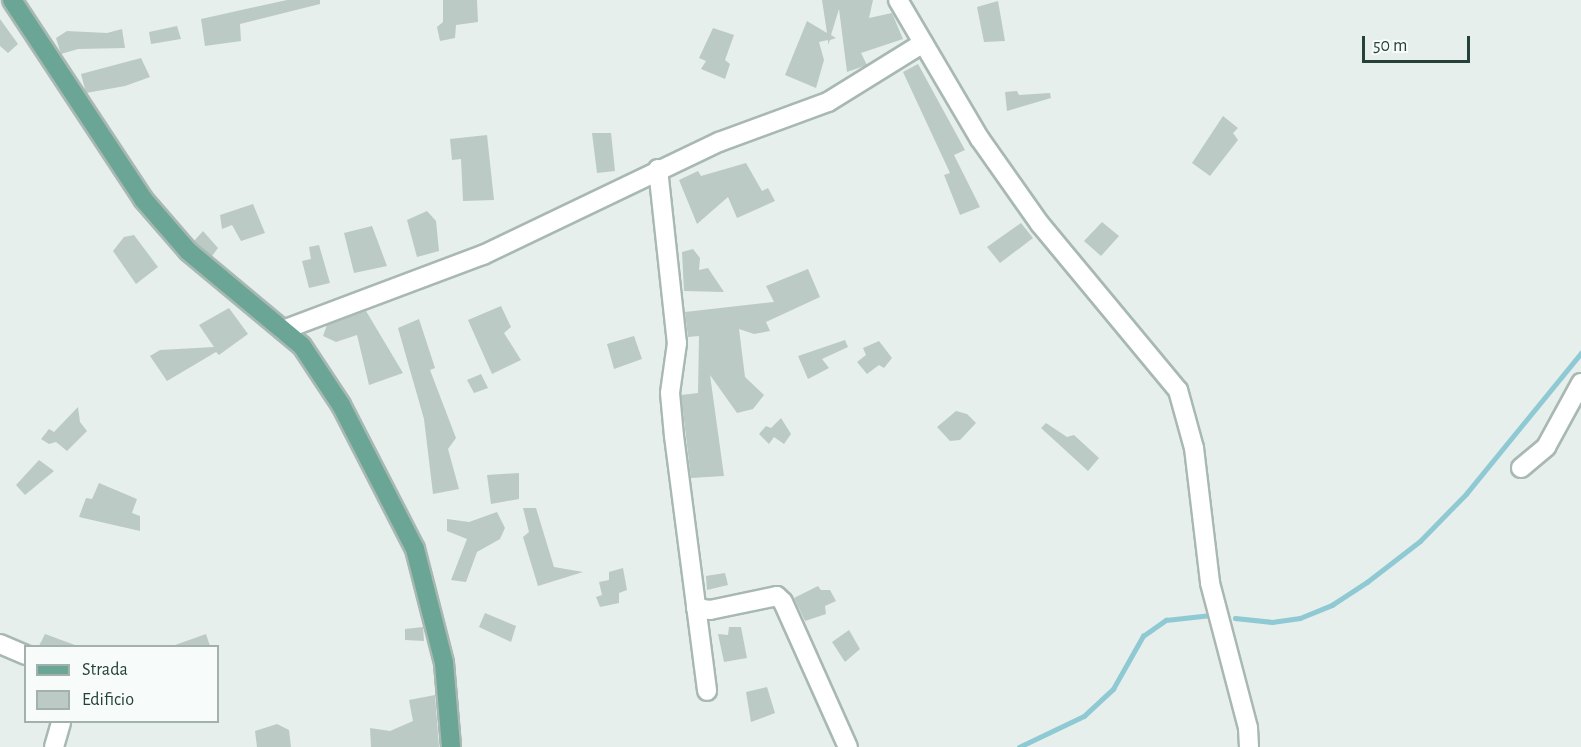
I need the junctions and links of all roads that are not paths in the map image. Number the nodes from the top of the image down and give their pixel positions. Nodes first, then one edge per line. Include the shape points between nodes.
1 (12, 0) edge
2 (898, 0) edge
3 (923, 43) junction
4 (658, 169) junction
5 (283, 330) junction
6 (1581, 383) edge
7 (1521, 468) dead end
8 (696, 608) junction
9 (0, 644) edge
10 (24, 654) edge
11 (707, 691) dead end
12 (61, 723) edge
13 (54, 747) edge
14 (451, 747) edge
15 (848, 747) edge
16 (1249, 747) edge

1 - 5 main road via 142,199 188,250
2 - 3 street
3 - 4 street via 828,102 719,141
3 - 16 street via 980,139 1040,224 1178,390 1194,448 1210,583 1248,728
4 - 5 street via 483,255
4 - 8 street via 677,343 670,393
5 - 14 main road via 302,346 342,405 415,549 444,663
6 - 7 street via 1546,447
8 - 11 street
8 - 15 street via 710,610 777,596
9 - 10 street
12 - 13 street

